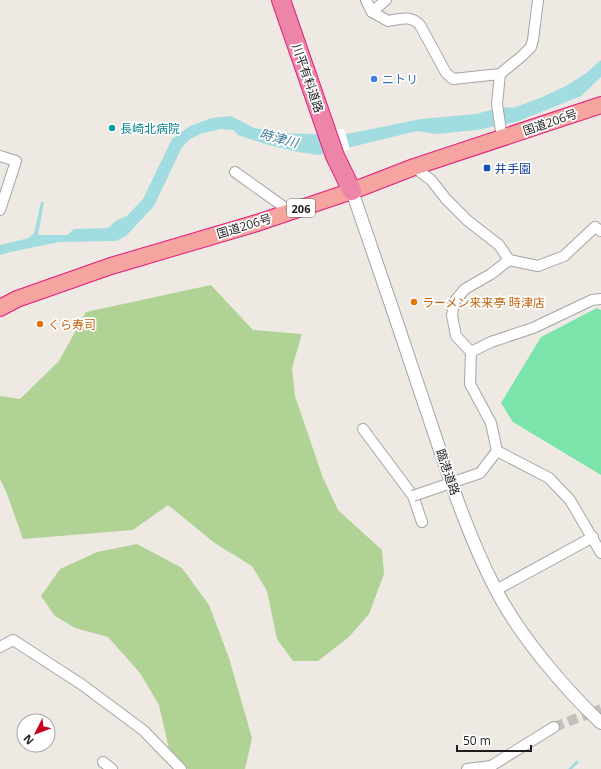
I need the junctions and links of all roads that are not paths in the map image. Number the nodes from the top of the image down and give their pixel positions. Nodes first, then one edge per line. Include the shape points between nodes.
1 (281, 0) edge
2 (288, 0) edge
3 (366, 0) edge
4 (386, 0) edge
5 (538, 0) edge
6 (372, 12) junction
7 (500, 74) junction
8 (601, 105) edge
9 (329, 128) junction
10 (502, 133) junction
11 (0, 156) edge
12 (414, 167) junction
13 (235, 172) dead end
14 (352, 191) junction
15 (0, 210) edge
16 (291, 212) junction
17 (601, 232) edge
18 (509, 260) junction
19 (601, 299) edge
20 (0, 308) edge
21 (471, 352) junction
22 (363, 428) dead end
23 (498, 451) junction
24 (413, 496) junction
25 (422, 522) dead end
26 (593, 537) junction
27 (601, 553) edge
28 (496, 590) junction
29 (0, 647) edge
30 (601, 723) edge
31 (554, 727) tunnel mouth
32 (103, 762) dead end
33 (490, 767) edge
34 (112, 769) edge
35 (181, 769) edge
36 (467, 769) edge

1 - 9 highway, 川平有料道路
2 - 9 highway, 川平有料道路
3 - 6 street
4 - 6 street
5 - 7 street via 531,47
6 - 7 street via 388,21 415,19 446,73 453,79
7 - 10 street via 496,104
8 - 10 highway, 国道206号 / 206
9 - 14 highway, 川平有料道路
10 - 12 highway, 国道206号 / 206
11 - 15 street via 16,161
12 - 14 highway, 国道206号 / 206
12 - 18 street via 431,180 468,221 499,245
13 - 16 street
14 - 16 highway, 国道206号 / 206
14 - 28 street, 臨港道路 via 452,485 481,560
16 - 20 highway, 国道206号 / 206 via 111,266 17,299
17 - 18 street via 595,227 564,256 538,266
18 - 21 street via 492,274 465,289 454,302 452,315 456,336
19 - 21 street via 592,300 533,328 491,342
21 - 23 street via 470,384 491,423
22 - 24 street
23 - 24 street, bridge via 480,473
23 - 26 street via 549,478 570,500
24 - 25 street
26 - 27 street
26 - 28 street
28 - 30 street, 臨港道路 via 536,652
29 - 35 street via 13,640 61,670 143,730
31 - 33 street
32 - 34 street
33 - 36 street

